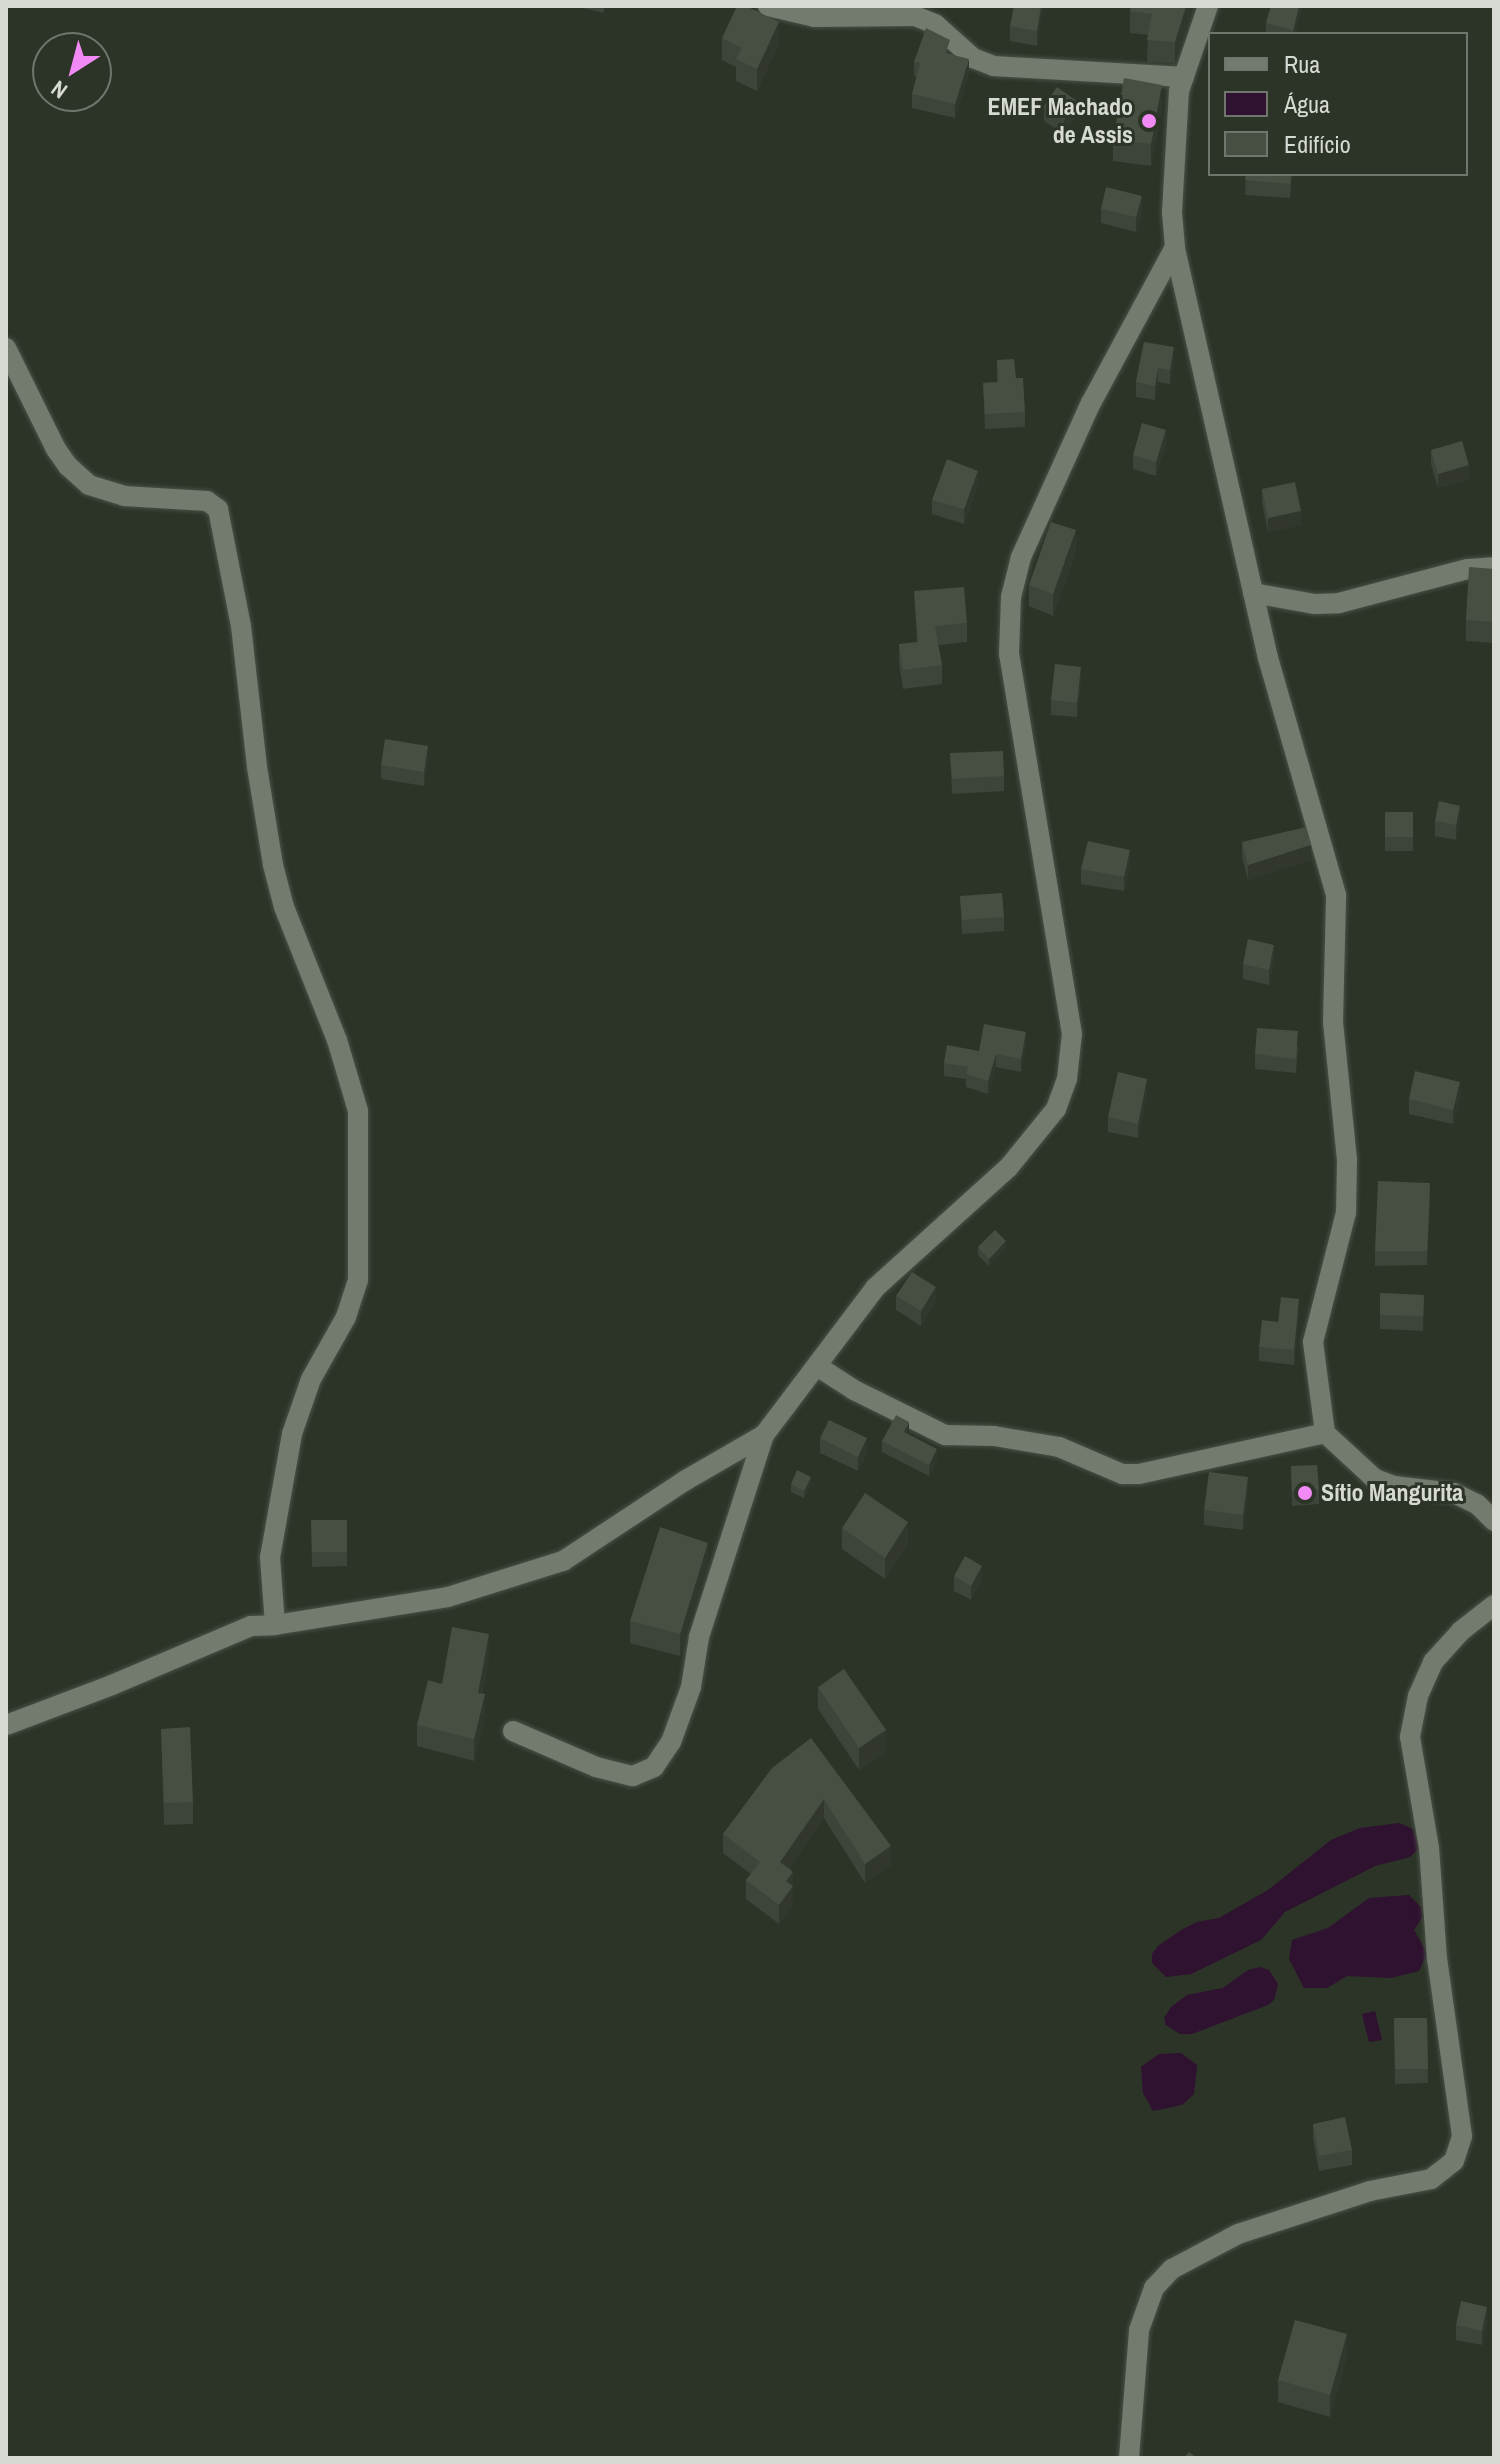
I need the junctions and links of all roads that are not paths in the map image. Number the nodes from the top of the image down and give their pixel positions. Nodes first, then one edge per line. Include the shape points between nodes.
1 (768, 6) edge
2 (1208, 6) edge
3 (1184, 77) junction
4 (1175, 247) junction
5 (6, 348) edge
6 (1494, 567) edge
7 (1253, 593) junction
8 (817, 1366) junction
9 (1325, 1433) junction
10 (764, 1435) junction
11 (1494, 1521) edge
12 (1494, 1605) edge
13 (275, 1625) junction
14 (6, 1725) edge
15 (513, 1731) dead end
16 (1129, 2458) edge

1 - 3 street via 814,17 915,16 935,24 973,58 994,66
2 - 3 street
3 - 4 street via 1175,126
4 - 7 street
4 - 8 street via 1091,403 1021,557 1011,597 1009,654 1072,1034 1067,1079 1056,1109 1033,1141 875,1288
5 - 13 street via 56,449 89,485 124,496 207,501 218,509 241,626 273,865 358,1111 358,1280 346,1317 311,1379 292,1434 270,1557
6 - 7 street via 1339,603
7 - 9 street via 1336,895 1333,1022 1347,1173 1343,1225 1313,1342
8 - 9 street via 945,1435 994,1436 1059,1447 1122,1474
8 - 10 street
9 - 11 street via 1375,1479 1454,1493 1477,1504
10 - 13 street via 563,1561 537,1572 448,1597
10 - 15 street via 699,1637 691,1687 671,1742 654,1767 633,1776 596,1767
12 - 16 street via 1433,1662 1418,1696 1410,1737 1429,1848 1437,1959 1462,2136 1454,2161 1431,2179 1370,2191 1238,2234 1172,2269 1154,2288 1139,2330
13 - 14 street via 251,1626

